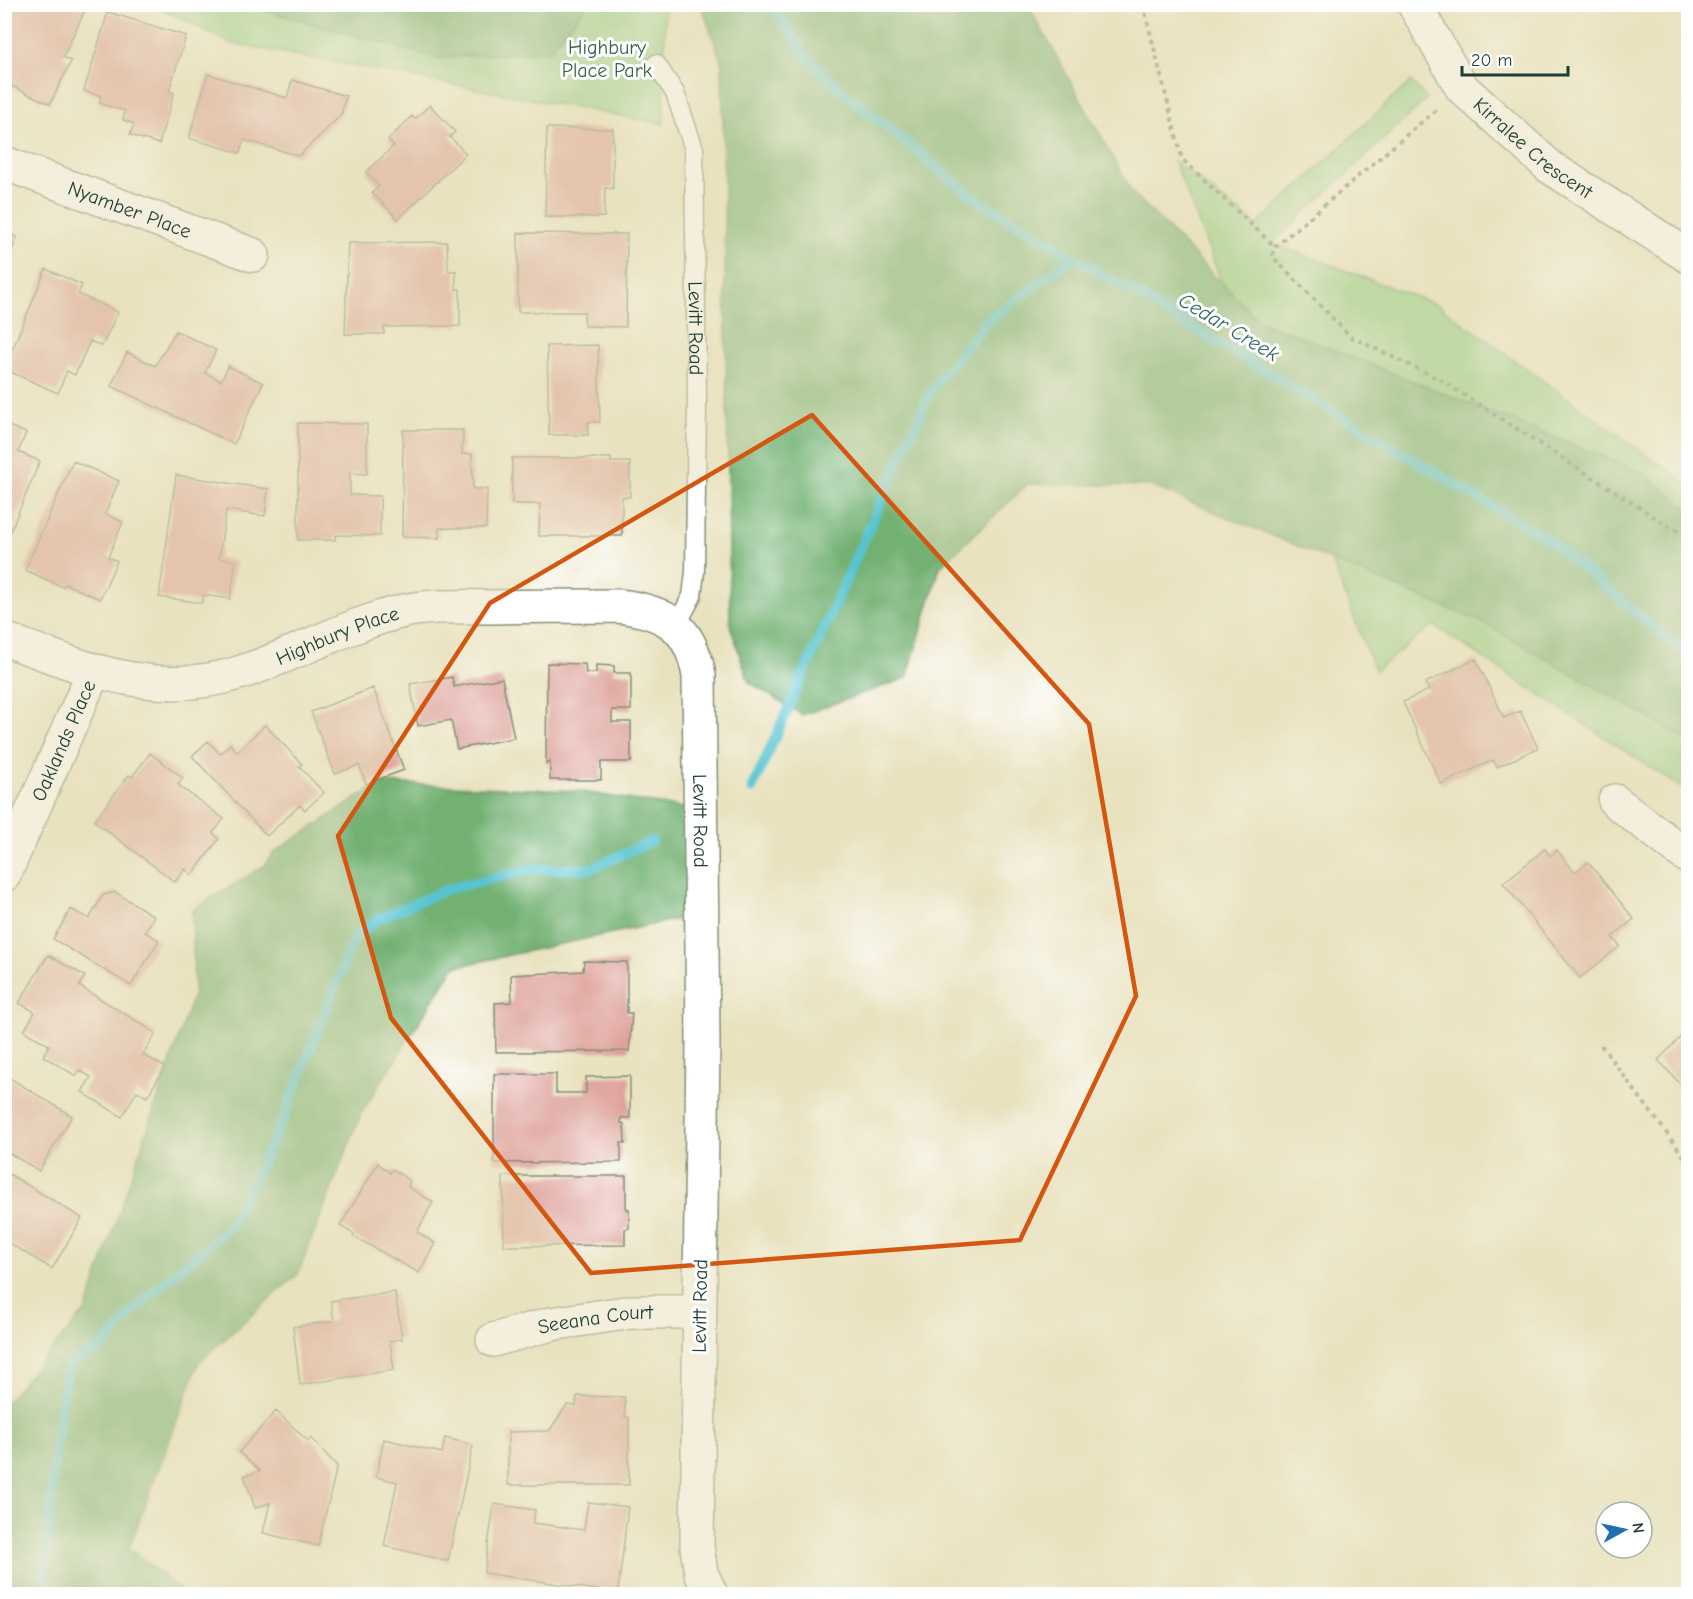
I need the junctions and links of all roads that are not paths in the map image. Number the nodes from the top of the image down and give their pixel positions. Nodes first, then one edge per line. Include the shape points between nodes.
1 (1414, 4) edge
2 (656, 64) dead end
3 (4, 163) edge
4 (253, 255) dead end
5 (1689, 256) edge
6 (676, 626) junction
7 (4, 639) edge
8 (94, 671) junction
9 (1616, 801) dead end
10 (1689, 857) edge
11 (4, 875) edge
12 (699, 1312) junction
13 (493, 1340) dead end
14 (711, 1594) edge

1 - 5 street, Kirralee Crescent via 1462,88 1550,167
2 - 6 lane, Levitt Road via 675,93 694,149 695,572 692,596
3 - 4 street, Nyamber Place
6 - 8 street, Highbury Place via 645,609 618,606 441,607 406,611 363,623 242,672 207,680 132,681
6 - 12 street, Levitt Road via 690,642 699,676 703,1040
7 - 8 street, Highbury Place
8 - 11 street, Oaklands Place
9 - 10 street
12 - 13 street, Seeana Court via 632,1312 551,1324
12 - 14 street, Levitt Road via 697,1547 701,1573

